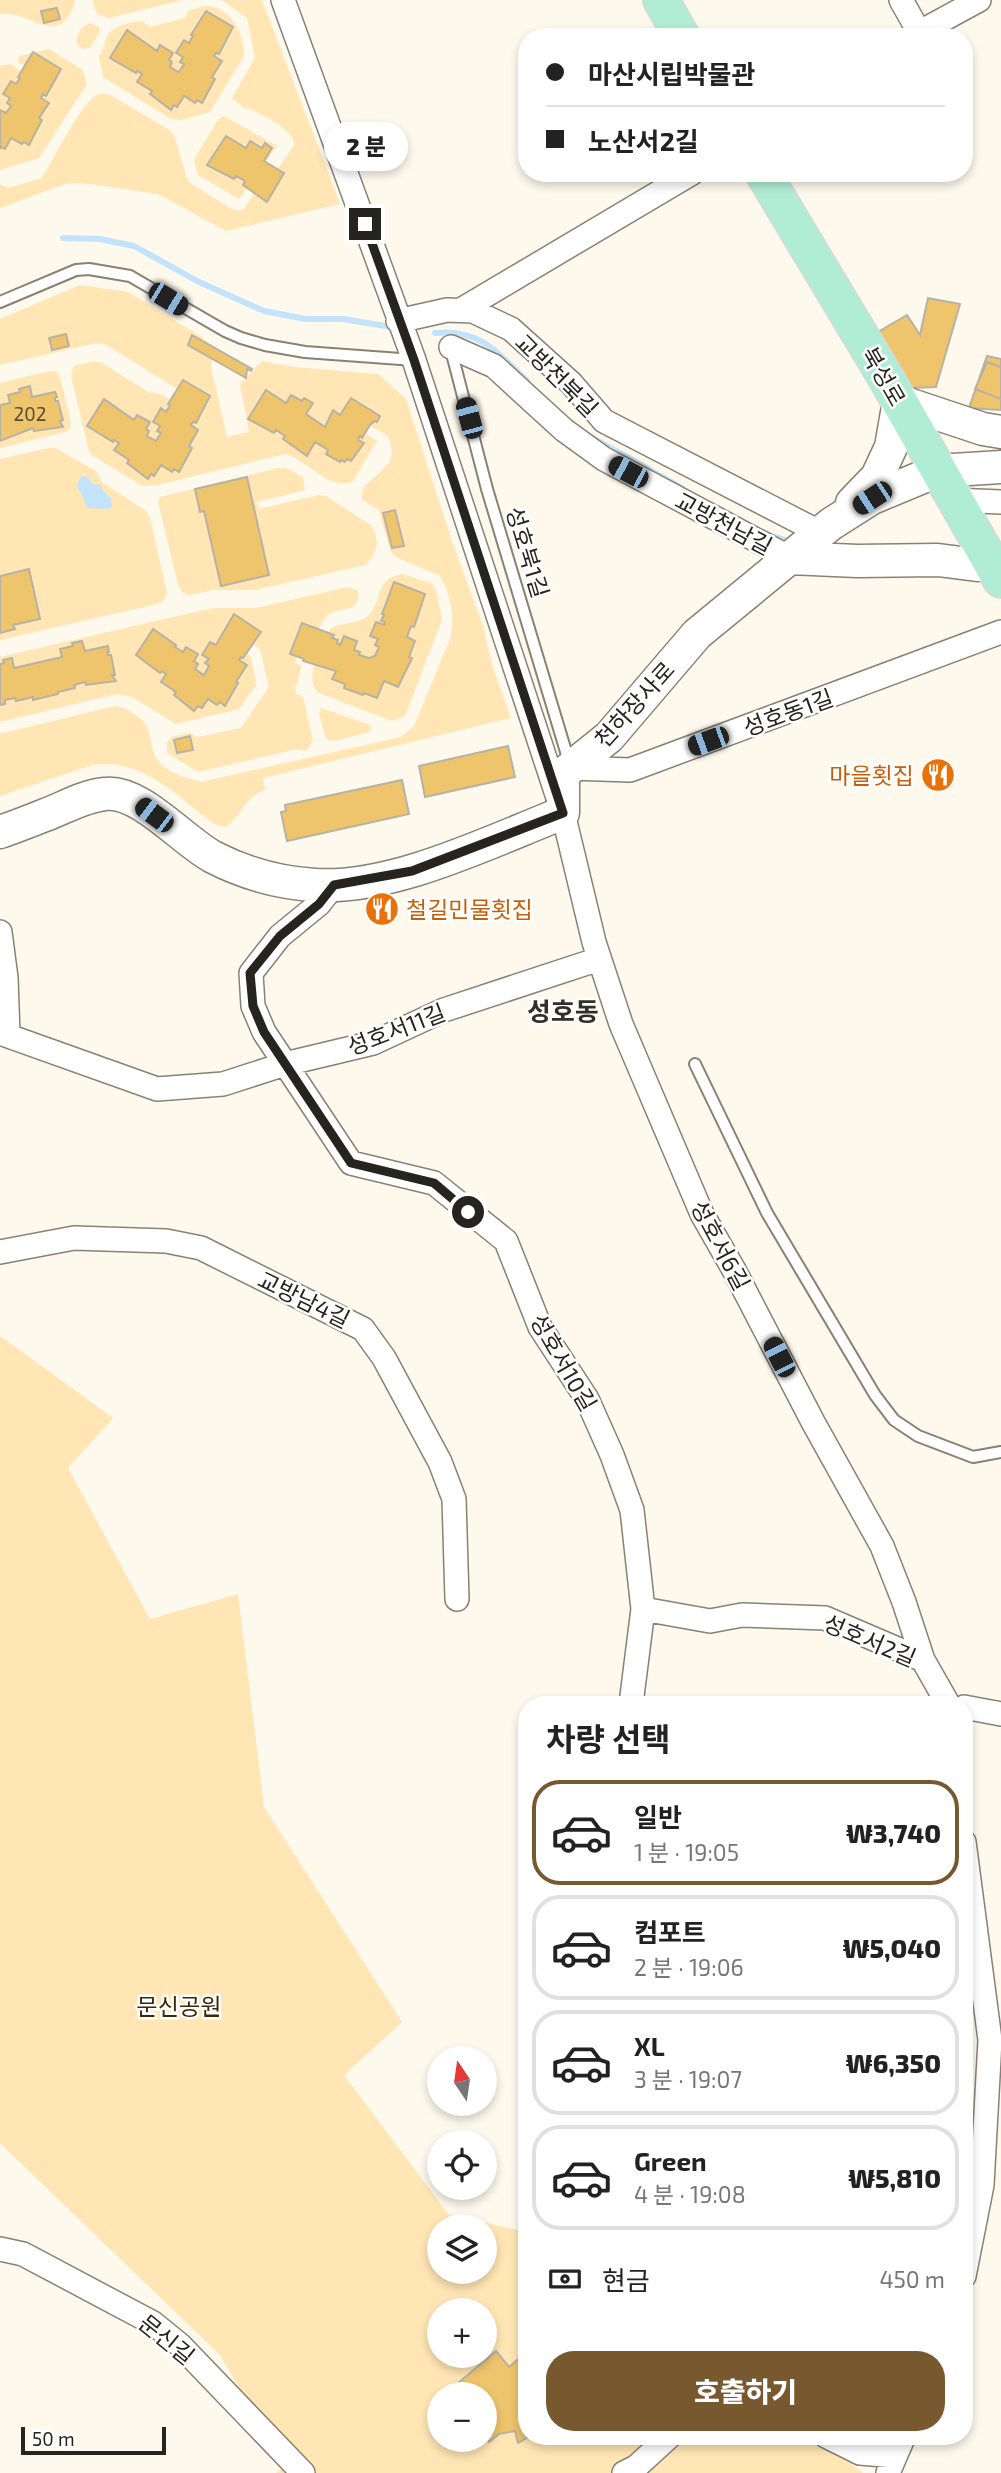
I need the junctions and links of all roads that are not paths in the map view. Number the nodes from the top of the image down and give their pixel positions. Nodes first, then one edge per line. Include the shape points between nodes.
1 (283, 0) edge
2 (661, 0) edge
3 (901, 0) edge
4 (979, 0) edge
5 (677, 28) edge
6 (913, 28) edge
7 (926, 28) edge
8 (677, 182) edge
9 (768, 182) edge
10 (0, 302) edge
11 (461, 310) junction
12 (398, 321) junction
13 (450, 347) joint
14 (414, 360) junction
15 (899, 401) junction
16 (1001, 432) edge
17 (1001, 467) edge
18 (946, 486) junction
19 (1001, 502) edge
20 (826, 528) junction
21 (790, 558) junction
22 (998, 569) edge
23 (1001, 632) edge
24 (570, 768) junction
25 (563, 813) junction
26 (0, 832) edge
27 (334, 885) junction
28 (0, 932) edge
29 (599, 959) junction
30 (4, 1033) edge
31 (285, 1064) junction
32 (695, 1064) dead end
33 (0, 1252) edge
34 (1001, 1452) edge
35 (457, 1599) dead end
36 (643, 1609) junction
37 (922, 1660) junction
38 (632, 1696) edge
39 (943, 1696) edge
40 (973, 1709) edge
41 (1001, 1714) edge
42 (973, 1911) edge
43 (973, 2230) edge
44 (0, 2249) edge
45 (660, 2445) edge
46 (844, 2445) edge
47 (896, 2455) edge
48 (303, 2473) edge
49 (624, 2473) edge

1 - 12 street, 성호서6길
2 - 5 main road
3 - 6 street
4 - 7 street
8 - 11 street
9 - 15 main road, 북성로
10 - 14 lane via 76,270 117,272 241,338 305,352
11 - 12 street, 교방천북길
11 - 20 street, 교방천북길 via 512,329 571,383 604,421
12 - 14 street, 성호서6길
13 - 21 street, 교방천남길 via 494,366 564,430 604,459
13 - 24 lane, 성호북1길
14 - 25 street, 성호서6길
15 - 16 main road
15 - 18 main road, 북성로
15 - 20 main road via 891,447 877,477
17 - 18 main road, 천하장사로
18 - 19 street
18 - 20 main road, 천하장사로 via 872,498
18 - 22 main road, 북성로
20 - 21 main road, 천하장사로
21 - 22 main road, 교방천남길 via 938,560
21 - 24 main road, 천하장사로 via 697,634 609,737
23 - 24 street, 성호동1길 via 630,770
24 - 25 main road via 563,774
25 - 27 main road via 412,871
25 - 29 street, 성호서6길
26 - 27 main road via 73,803 117,794 133,799 227,863 270,878
27 - 31 street, 성호서10길 via 319,904 280,936 250,973 253,1006
28 - 30 street, 성호서11길 via 6,978
29 - 31 street, 성호서11길 via 444,1010 373,1043
29 - 37 street, 성호서6길 via 625,1034 702,1214 882,1546
30 - 31 street, 성호서11길 via 157,1089 223,1084
31 - 36 street, 성호서10길 via 351,1163 434,1183 506,1241 540,1326 587,1399 616,1466 632,1510
32 - 34 lane via 766,1213 874,1395 894,1420 918,1436 973,1457
33 - 35 street, 교방남4길 via 74,1238 166,1241 201,1248 363,1329 384,1358 440,1462 454,1499
36 - 37 street, 성호서2길 via 709,1621 742,1615 825,1618
36 - 38 street, 성호서10길
37 - 39 street, 성호서2길
40 - 41 street
42 - 43 street via 990,2040 982,2185
44 - 48 street, 문신길 via 23,2254 153,2323 180,2345
45 - 49 street
46 - 47 street via 860,2453

